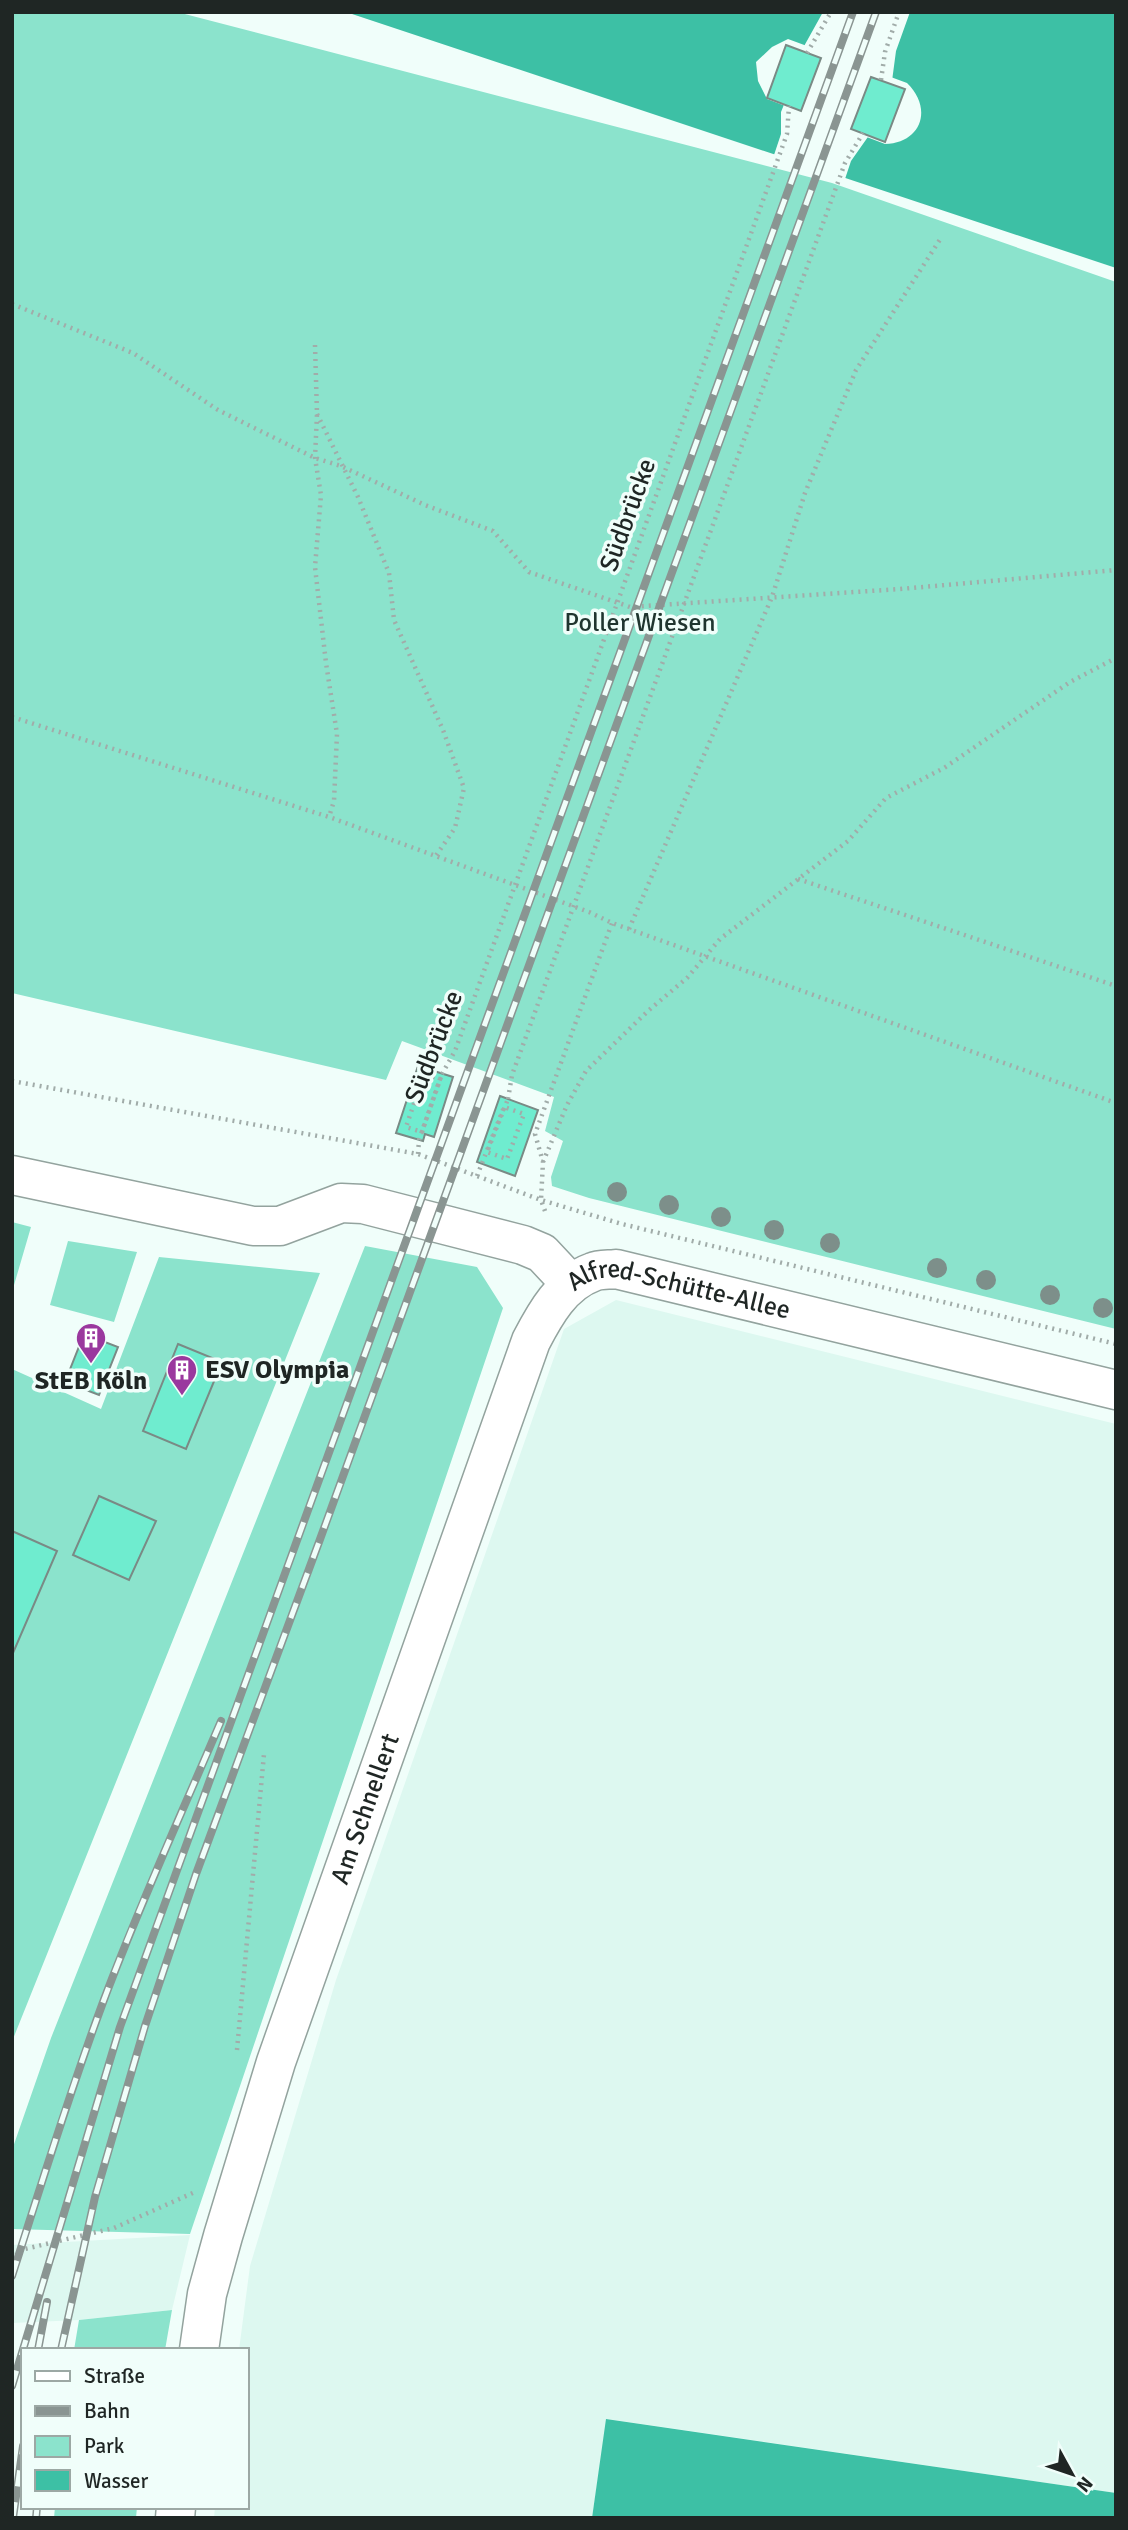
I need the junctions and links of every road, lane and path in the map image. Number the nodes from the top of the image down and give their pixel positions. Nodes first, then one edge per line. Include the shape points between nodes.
1 (831, 12) edge
2 (899, 12) edge
3 (807, 53) dead end
4 (881, 80) dead end
5 (789, 106) dead end
6 (863, 133) dead end
7 (941, 238) dead end
8 (12, 304) edge
9 (315, 345) dead end
10 (317, 414) junction
11 (315, 458) junction
12 (341, 467) junction
13 (1116, 570) edge
14 (772, 597) junction
15 (1116, 659) edge
16 (12, 717) edge
17 (329, 817) junction
18 (435, 857) junction
19 (798, 879) junction
20 (612, 923) junction
21 (629, 929) junction
22 (706, 957) junction
23 (1116, 986) edge
24 (12, 1081) edge
25 (1116, 1104) edge
26 (418, 1154) junction
27 (543, 1161) junction
28 (12, 1175) edge
29 (477, 1176) junction
30 (541, 1199) junction
31 (571, 1284) junction
32 (1116, 1344) edge
33 (1116, 1390) edge
34 (264, 1755) dead end
35 (276, 2062) junction
36 (243, 2169) junction
37 (12, 2252) edge
38 (199, 2348) edge

1 - 3 path
2 - 4 path
5 - 26 path, Südbrücke, bridge via 787,134 455,1051 422,1132 414,1130 406,1127 424,1074 440,1079 428,1116 423,1128 419,1140
6 - 29 path, bridge via 845,163 512,1074 508,1099 487,1152 507,1159 524,1114 503,1107
7 - 14 path via 856,370 805,493
8 - 11 path via 133,353 218,410
9 - 10 path
10 - 11 path
10 - 12 path
11 - 12 path
11 - 17 path via 321,495 315,567 337,734
12 - 14 path via 493,531 529,572 630,607
12 - 18 path via 389,573 394,620 464,788 455,828
13 - 14 path
14 - 21 path
15 - 19 path via 1070,682 944,768 886,798 848,841
16 - 17 path
17 - 18 path
18 - 20 path
19 - 22 path via 720,939
19 - 23 path
20 - 21 path
20 - 27 path via 535,1134
21 - 22 path
22 - 25 path
22 - 27 path via 586,1071
24 - 26 path
26 - 29 path
27 - 30 path
28 - 31 street, Alfred-Schütte-Allee via 253,1226 280,1226 341,1203 363,1204 523,1245 542,1253
29 - 30 path
30 - 32 path via 622,1224
31 - 33 street, Alfred-Schütte-Allee via 594,1271 615,1269
31 - 35 street, Am Schnellert via 547,1311 531,1341
34 - 35 path via 237,2052
35 - 36 street, Am Schnellert
36 - 37 path via 114,2228
36 - 38 street, Am Schnellert via 207,2294

